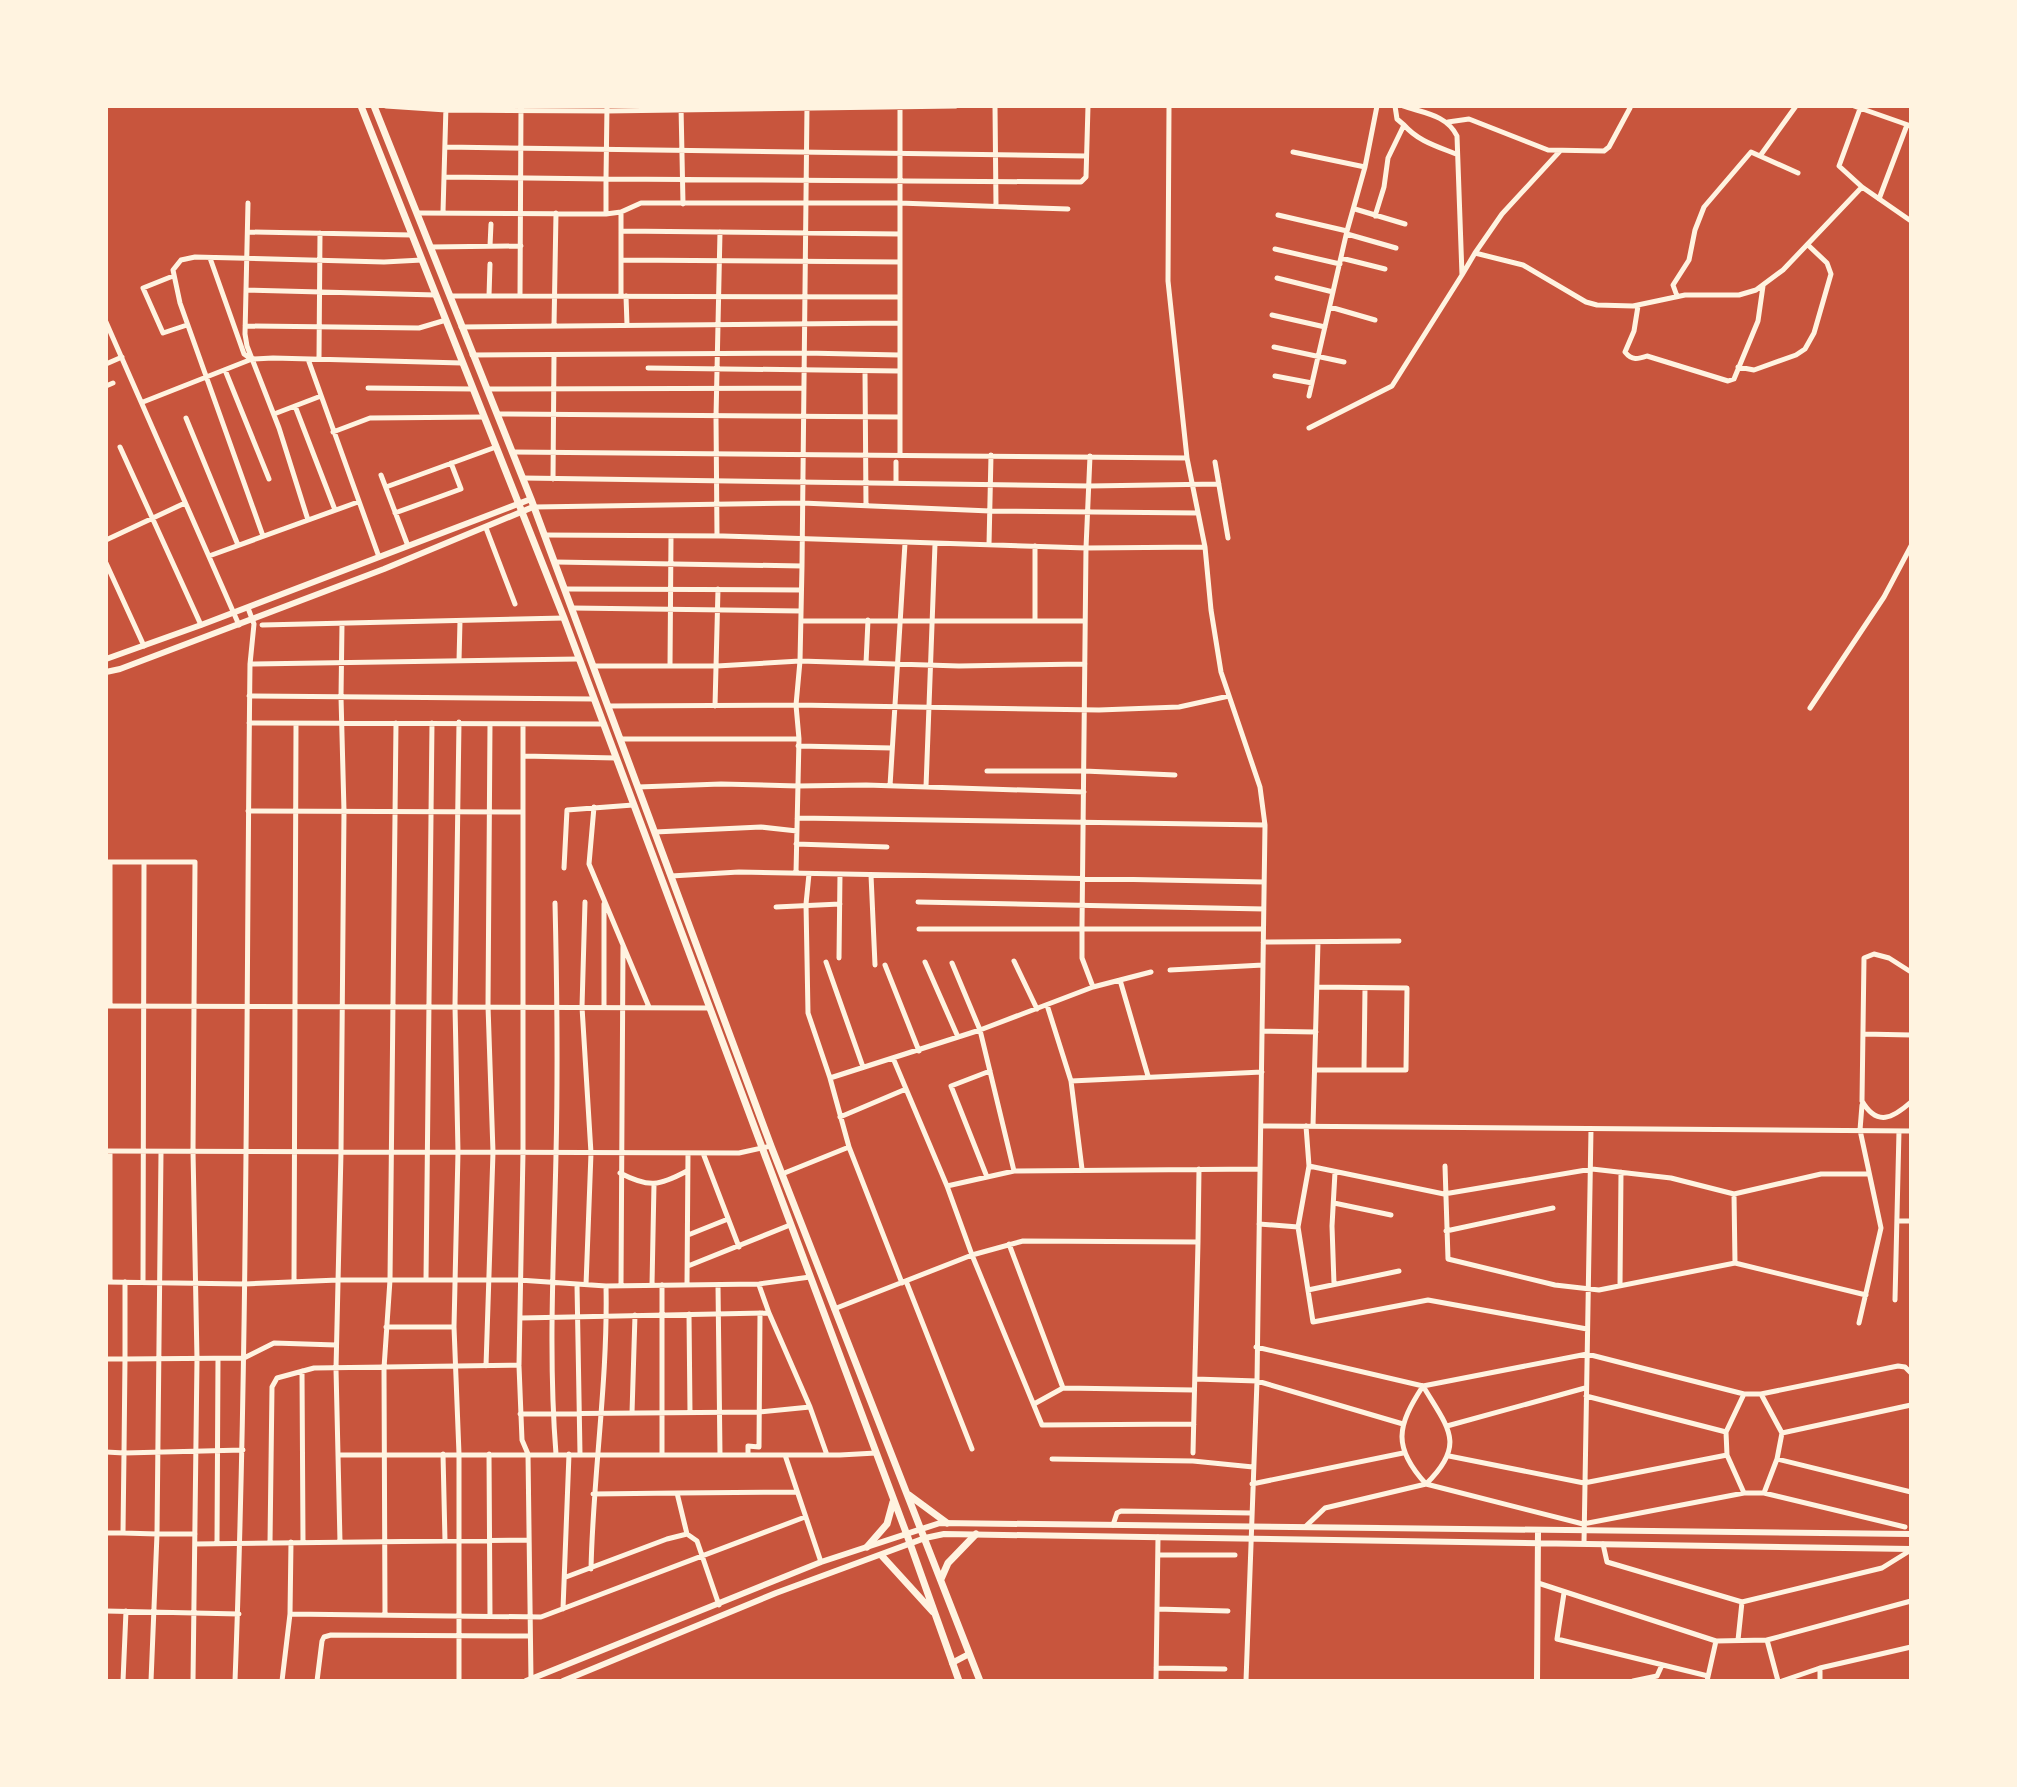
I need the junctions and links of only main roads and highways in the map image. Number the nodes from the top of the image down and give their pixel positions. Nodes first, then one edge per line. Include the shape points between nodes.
1 (361, 106) edge
2 (374, 106) edge
3 (907, 1494) junction
4 (893, 1499) junction
5 (947, 1523) road end
6 (976, 1534) road end
7 (867, 1547) road end
8 (882, 1556) road end
9 (941, 1584) junction
10 (935, 1614) junction
11 (959, 1681) edge
12 (980, 1681) edge

1 - 4 main road via 564,618
2 - 3 main road via 555,562 771,1146
3 - 5 main road
3 - 9 main road
4 - 7 main road via 887,1524
4 - 10 main road
6 - 9 main road via 948,1563
8 - 10 main road
9 - 12 main road
10 - 11 main road

